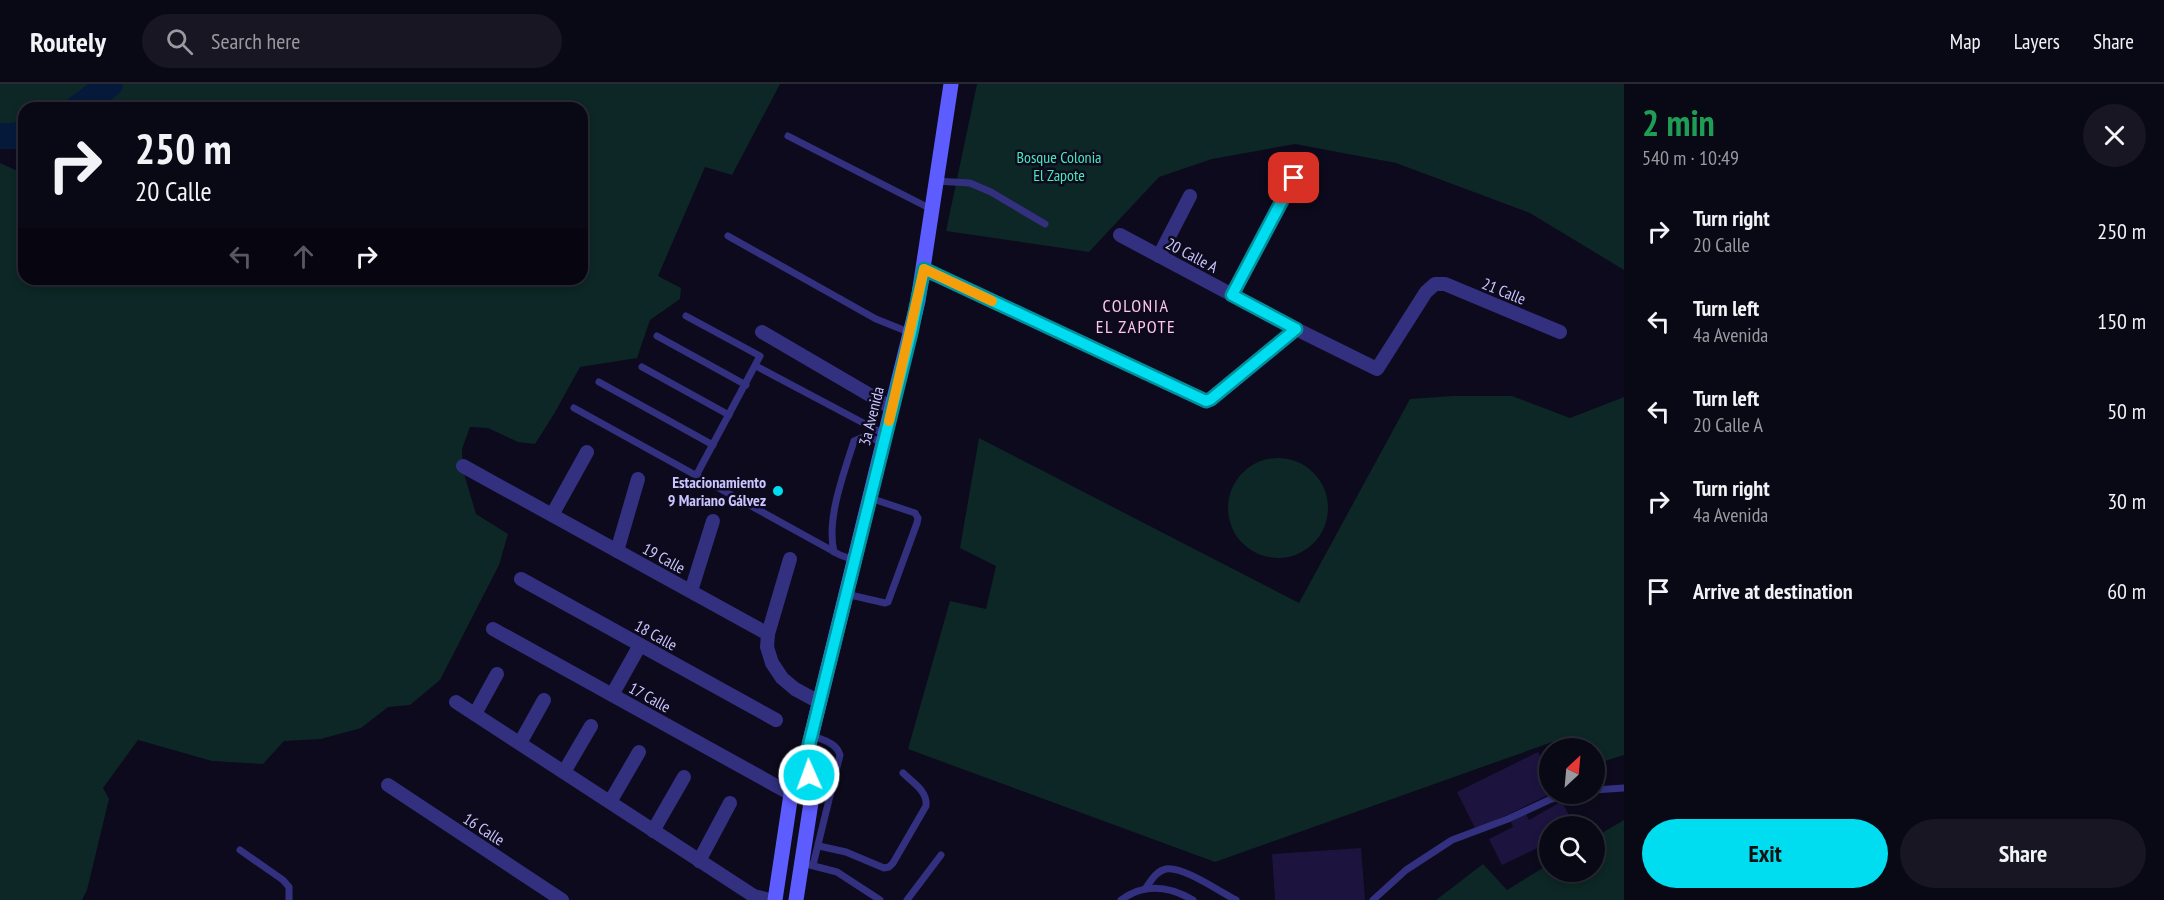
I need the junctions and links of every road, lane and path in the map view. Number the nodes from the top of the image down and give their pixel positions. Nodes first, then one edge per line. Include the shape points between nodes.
1 (951, 84) edge
2 (788, 136) dead end
3 (1294, 178) dead end
4 (936, 181) junction
5 (1190, 196) dead end
6 (931, 208) junction
7 (1045, 224) dead end
8 (1120, 235) dead end
9 (728, 236) dead end
10 (1159, 256) junction
11 (924, 269) junction
12 (1232, 295) junction
13 (686, 316) dead end
14 (1296, 329) junction
15 (762, 332) dead end
16 (1560, 332) dead end
17 (911, 333) junction
18 (657, 336) dead end
19 (756, 366) junction
20 (642, 367) dead end
21 (1377, 369) joint
22 (599, 382) dead end
23 (746, 385) junction
24 (574, 408) dead end
25 (892, 408) junction
26 (729, 415) junction
27 (885, 439) junction
28 (713, 445) junction
29 (587, 452) dead end
30 (464, 466) dead end
31 (697, 474) junction
32 (638, 479) dead end
33 (870, 498) junction
34 (552, 515) junction
35 (713, 521) dead end
36 (617, 551) junction
37 (834, 552) junction
38 (790, 559) dead end
39 (854, 560) junction
40 (521, 579) dead end
41 (691, 591) junction
42 (846, 594) junction
43 (493, 629) dead end
44 (768, 634) junction
45 (640, 645) junction
46 (497, 674) dead end
47 (612, 695) junction
48 (544, 700) dead end
49 (456, 702) dead end
50 (819, 702) junction
51 (475, 714) junction
52 (776, 720) dead end
53 (591, 726) dead end
54 (811, 735) junction
55 (520, 743) junction
56 (639, 752) dead end
57 (807, 753) junction
58 (564, 772) junction
59 (903, 773) dead end
60 (684, 777) dead end
61 (388, 785) dead end
62 (1624, 788) edge
63 (1605, 789) edge
64 (791, 794) junction
65 (610, 802) junction
66 (730, 803) dead end
67 (1540, 804) edge
68 (653, 831) junction
69 (819, 846) junction
70 (240, 850) dead end
71 (941, 855) dead end
72 (699, 861) junction
73 (807, 864) junction
74 (1145, 889) junction
75 (289, 900) edge
76 (562, 900) edge
77 (770, 900) edge
78 (776, 900) edge
79 (796, 900) edge
80 (880, 900) edge
81 (907, 900) edge
82 (1121, 900) edge
83 (1193, 900) edge
84 (1236, 900) edge
85 (1373, 900) edge

1 - 4 street, 3a Avenida
2 - 6 lane
3 - 12 street
4 - 6 street, 3a Avenida
4 - 7 lane via 970,183
5 - 10 street
6 - 11 street, 3a Avenida
8 - 10 street, 20 Calle A
9 - 17 lane via 876,319
10 - 12 street, 20 Calle A
11 - 14 street via 1206,401
11 - 17 street, 3a Avenida
12 - 14 street, 20 Calle A
13 - 19 lane via 759,355
14 - 21 street, 20 Calle A
15 - 25 street
16 - 21 street, 21 Calle via 1445,284 1435,284
17 - 25 street, 3a Avenida
18 - 23 lane
19 - 23 lane
19 - 27 lane
20 - 26 lane
22 - 28 lane
23 - 26 lane
24 - 31 lane
25 - 27 street, 3a Avenida
26 - 28 lane
27 - 33 street, 3a Avenida
27 - 37 lane via 866,436 854,441 835,511 831,538
28 - 31 lane
29 - 34 street
30 - 34 street, 19 Calle
31 - 37 lane
32 - 36 street
33 - 39 street, 3a Avenida
33 - 42 lane via 915,513 917,523 888,602
34 - 36 street, 19 Calle
35 - 41 street
36 - 41 street, 19 Calle
37 - 39 lane
38 - 44 street
39 - 42 street, 3a Avenida
40 - 45 street, 18 Calle
41 - 44 street, 19 Calle
42 - 50 street, 3a Avenida
43 - 47 street, 17 Calle
44 - 50 street via 769,654 778,674
45 - 47 street
45 - 52 street, 18 Calle
46 - 51 street
47 - 64 street, 17 Calle
48 - 55 street
49 - 51 street
50 - 54 street, 3a Avenida
51 - 55 street
53 - 58 street
54 - 57 street, 3a Avenida
54 - 69 lane via 833,744 840,755
55 - 58 street
56 - 65 street
57 - 64 street, 3a Avenida
57 - 73 street, 3a Avenida via 812,796
58 - 65 street
59 - 69 lane via 927,800 889,867
60 - 68 street
61 - 76 street, 16 Calle
62 - 63 lane
64 - 78 street, 3a Avenida
65 - 68 street
66 - 72 street
67 - 85 lane via 1452,840 1406,870
68 - 72 street
69 - 73 lane
70 - 75 lane via 283,880 289,887
71 - 81 lane
72 - 77 street via 754,896
73 - 79 street, 3a Avenida
73 - 80 lane via 837,872
74 - 82 lane
74 - 83 lane via 1173,890
74 - 84 lane via 1155,875 1165,869 1178,869

